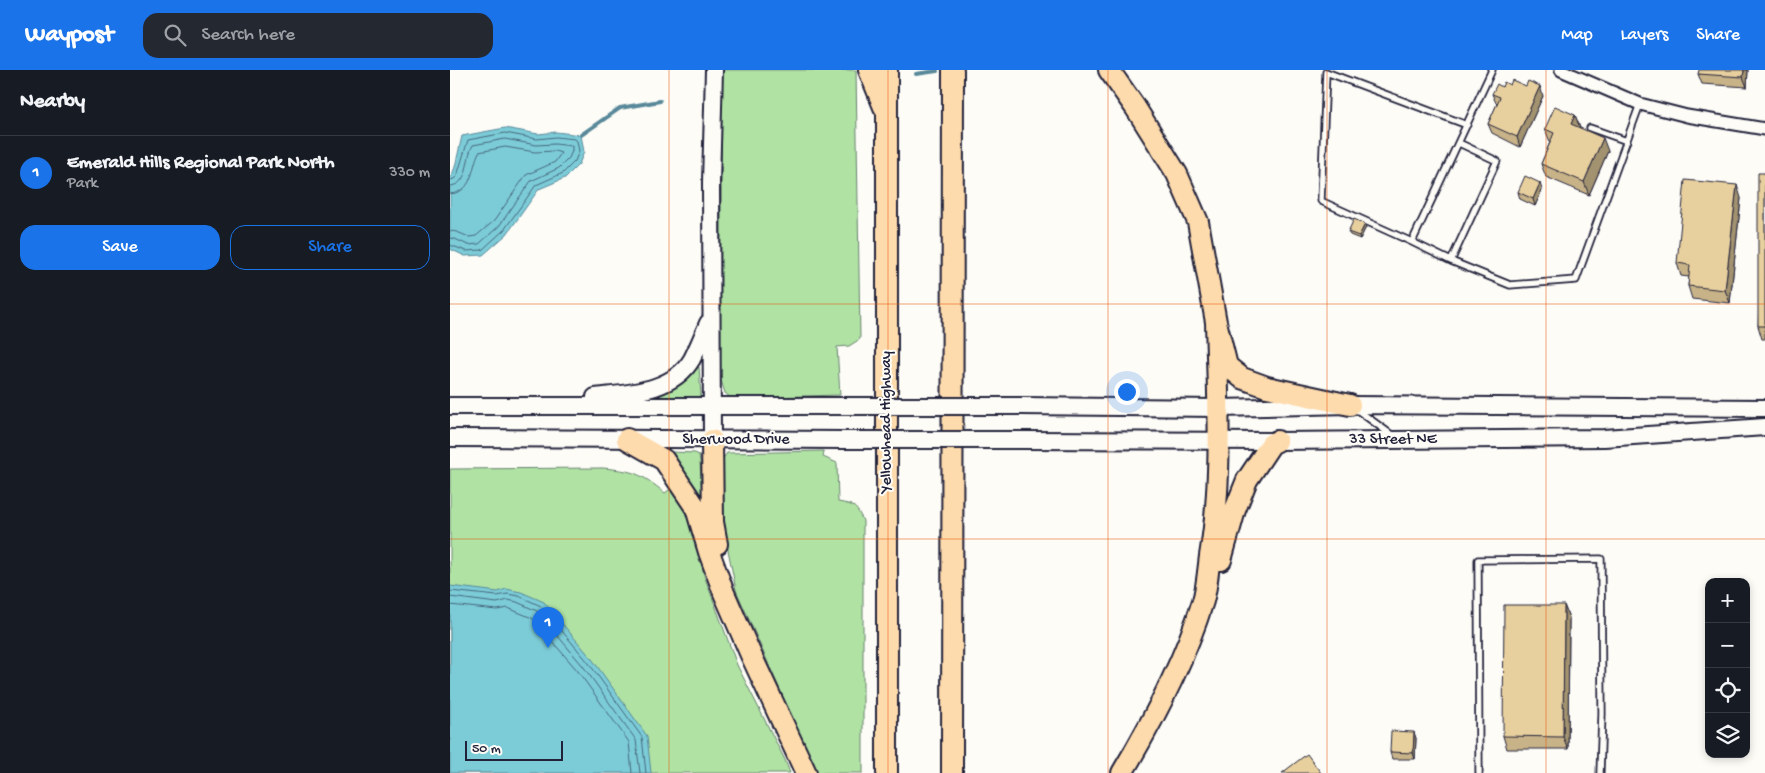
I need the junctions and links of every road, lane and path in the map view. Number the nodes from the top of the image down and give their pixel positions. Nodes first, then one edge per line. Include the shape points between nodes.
1 (714, 70) edge
2 (869, 70) edge
3 (887, 70) edge
4 (953, 70) edge
5 (1109, 70) edge
6 (1492, 70) edge
7 (1561, 70) edge
8 (1640, 104) junction
9 (887, 115) junction
10 (1467, 125) junction
11 (1590, 128) dead end
12 (1765, 129) edge
13 (1627, 141) junction
14 (1459, 143) junction
15 (1412, 242) junction
16 (1451, 261) junction
17 (710, 316) junction
18 (1216, 322) junction
19 (1350, 405) junction
20 (450, 406) edge
21 (526, 406) junction
22 (712, 406) junction
23 (1218, 408) junction
24 (1765, 408) edge
25 (1765, 427) edge
26 (450, 438) edge
27 (627, 439) junction
28 (712, 440) junction
29 (1021, 440) joint
30 (1218, 440) junction
31 (1399, 440) junction
32 (1277, 441) junction
33 (724, 593) junction
34 (1203, 600) junction
35 (806, 773) edge
36 (887, 773) edge
37 (952, 773) edge
38 (1122, 773) edge
39 (1479, 773) edge
40 (1600, 773) edge

1 - 17 main road
2 - 9 highway
3 - 9 highway, Yellowhead Highway
4 - 37 highway
5 - 18 highway via 1178,174 1195,214
6 - 10 lane
7 - 8 street
8 - 12 street via 1687,116
8 - 13 lane
9 - 36 highway, Yellowhead Highway
10 - 14 lane
10 - 15 lane via 1326,72 1321,201
11 - 13 lane
13 - 16 lane via 1576,280 1510,285
14 - 15 lane
14 - 16 lane via 1498,161
15 - 16 lane
17 - 21 main road via 692,360 677,376 661,385 630,393
17 - 22 main road
18 - 19 highway via 1227,366 1242,378 1292,394
18 - 23 highway
19 - 23 main road, 33 Street NE
19 - 24 main road, 33 Street NE
19 - 31 lane
20 - 21 main road
21 - 22 main road
22 - 23 main road, 33 Street NE, bridge
22 - 28 main road
23 - 30 highway
25 - 31 main road, 33 Street NE via 1604,438
26 - 27 main road, Sherwood Drive
27 - 28 main road, Sherwood Drive
27 - 33 highway via 664,460 678,478 696,508
28 - 29 main road, Sherwood Drive, bridge
28 - 33 highway via 713,522
29 - 30 main road, 33 Street NE
30 - 32 main road, 33 Street NE
30 - 34 highway via 1216,524
31 - 32 main road, 33 Street NE
32 - 34 highway via 1271,444 1247,480 1214,584
33 - 35 highway
34 - 38 highway via 1164,695
39 - 40 lane via 1478,560 1601,560

